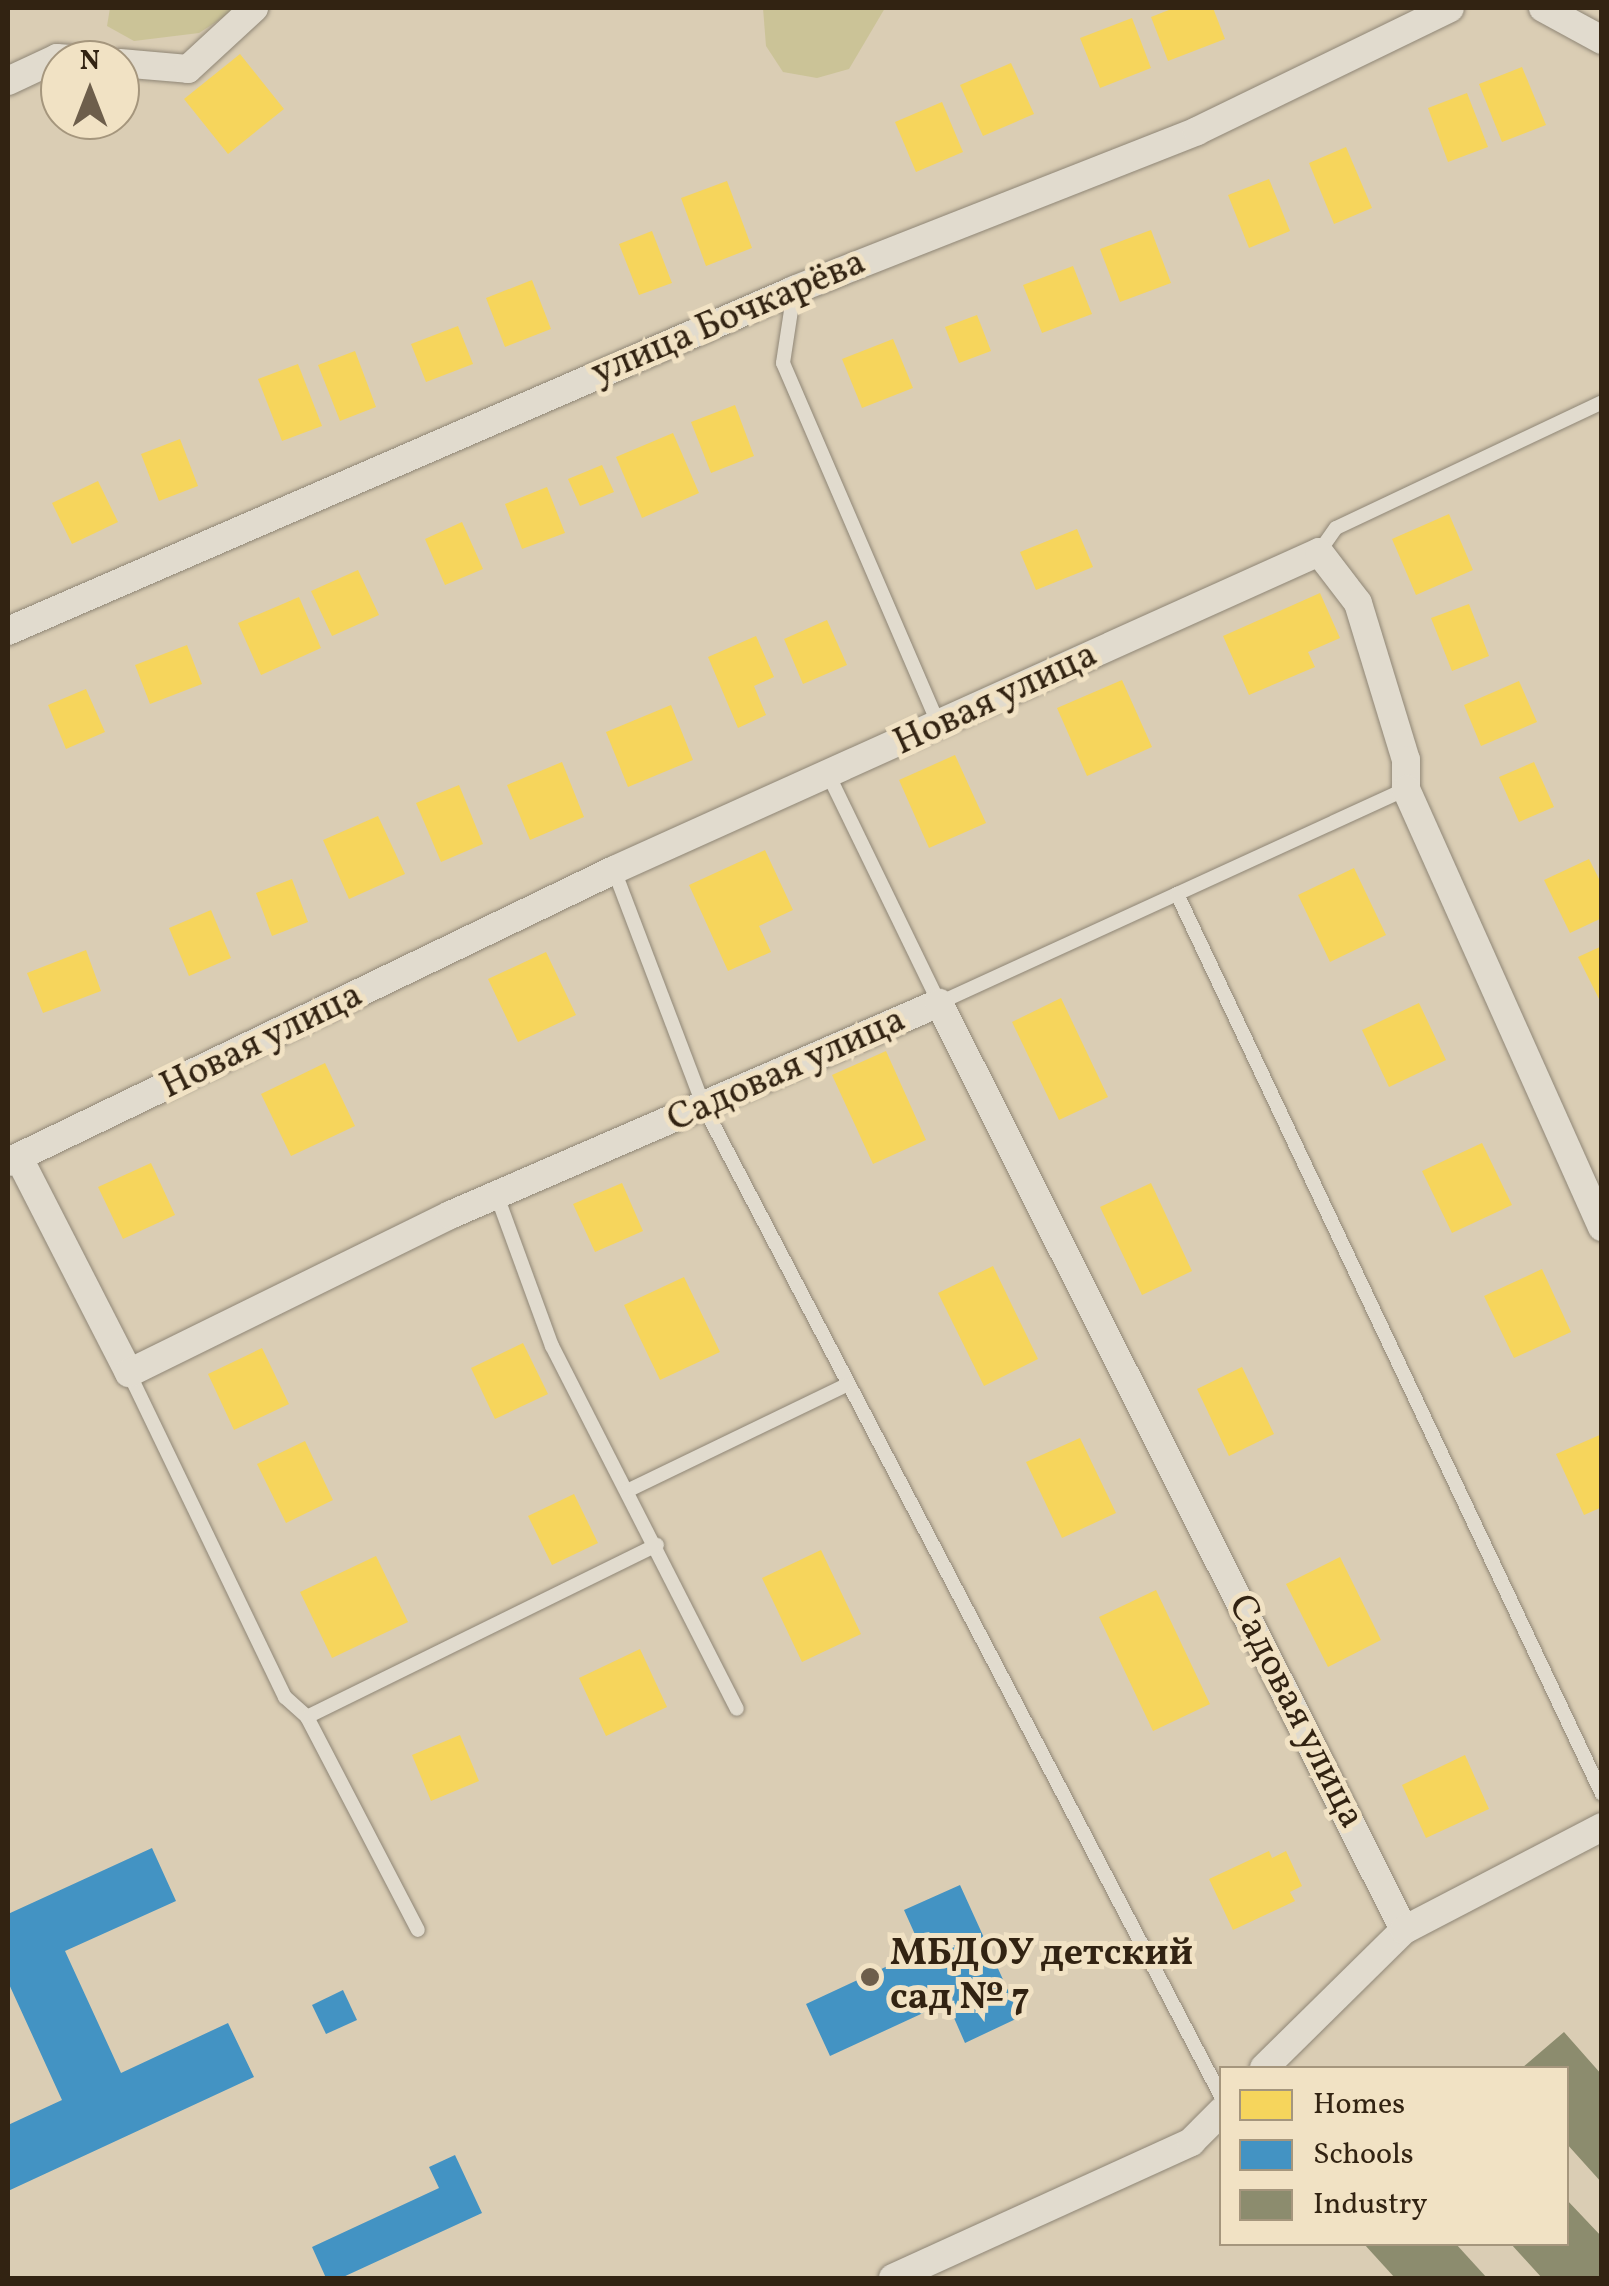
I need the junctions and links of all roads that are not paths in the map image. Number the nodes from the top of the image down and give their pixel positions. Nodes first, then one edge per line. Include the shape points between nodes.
1 (254, 8) edge
2 (1450, 8) edge
3 (1544, 8) edge
4 (1602, 40) edge
5 (140, 65) edge
6 (40, 66) edge
7 (8, 81) edge
8 (794, 290) junction
9 (1602, 402) edge
10 (1319, 552) junction
11 (8, 631) edge
12 (939, 726) junction
13 (829, 776) junction
14 (1406, 789) junction
15 (614, 870) junction
16 (1178, 894) junction
17 (939, 1003) junction
18 (705, 1109) junction
19 (14, 1161) edge
20 (497, 1196) junction
21 (1602, 1227) edge
22 (129, 1373) junction
23 (844, 1386) junction
24 (629, 1490) junction
25 (657, 1545) junction
26 (737, 1710) dead end
27 (307, 1718) junction
28 (1602, 1794) edge
29 (1602, 1827) edge
30 (418, 1930) dead end
31 (1404, 1930) junction
32 (1266, 2066) edge
33 (1219, 2092) edge
34 (1219, 2114) edge
35 (892, 2278) edge

1 - 5 street via 188,69
2 - 8 street, улица Бочкарёва via 1196,130
3 - 4 street
6 - 7 street
8 - 11 street, улица Бочкарёва
8 - 12 lane via 782,363
9 - 10 lane via 1336,528
10 - 12 street, Новая улица
10 - 14 street via 1358,603 1406,760
12 - 13 street, Новая улица
13 - 15 street, Новая улица
13 - 17 lane
14 - 16 lane
14 - 21 street
15 - 18 lane
15 - 19 street, Новая улица
16 - 17 lane
16 - 28 lane
17 - 18 street, Садовая улица
17 - 31 street, Садовая улица
18 - 20 street, Садовая улица
18 - 23 lane
19 - 22 street
20 - 22 street, Садовая улица
20 - 24 lane via 552,1346
22 - 27 lane via 285,1697
23 - 24 lane
23 - 33 lane
24 - 25 lane
25 - 26 lane
25 - 27 lane
27 - 30 lane
29 - 31 street
31 - 32 street
34 - 35 street via 1192,2142

